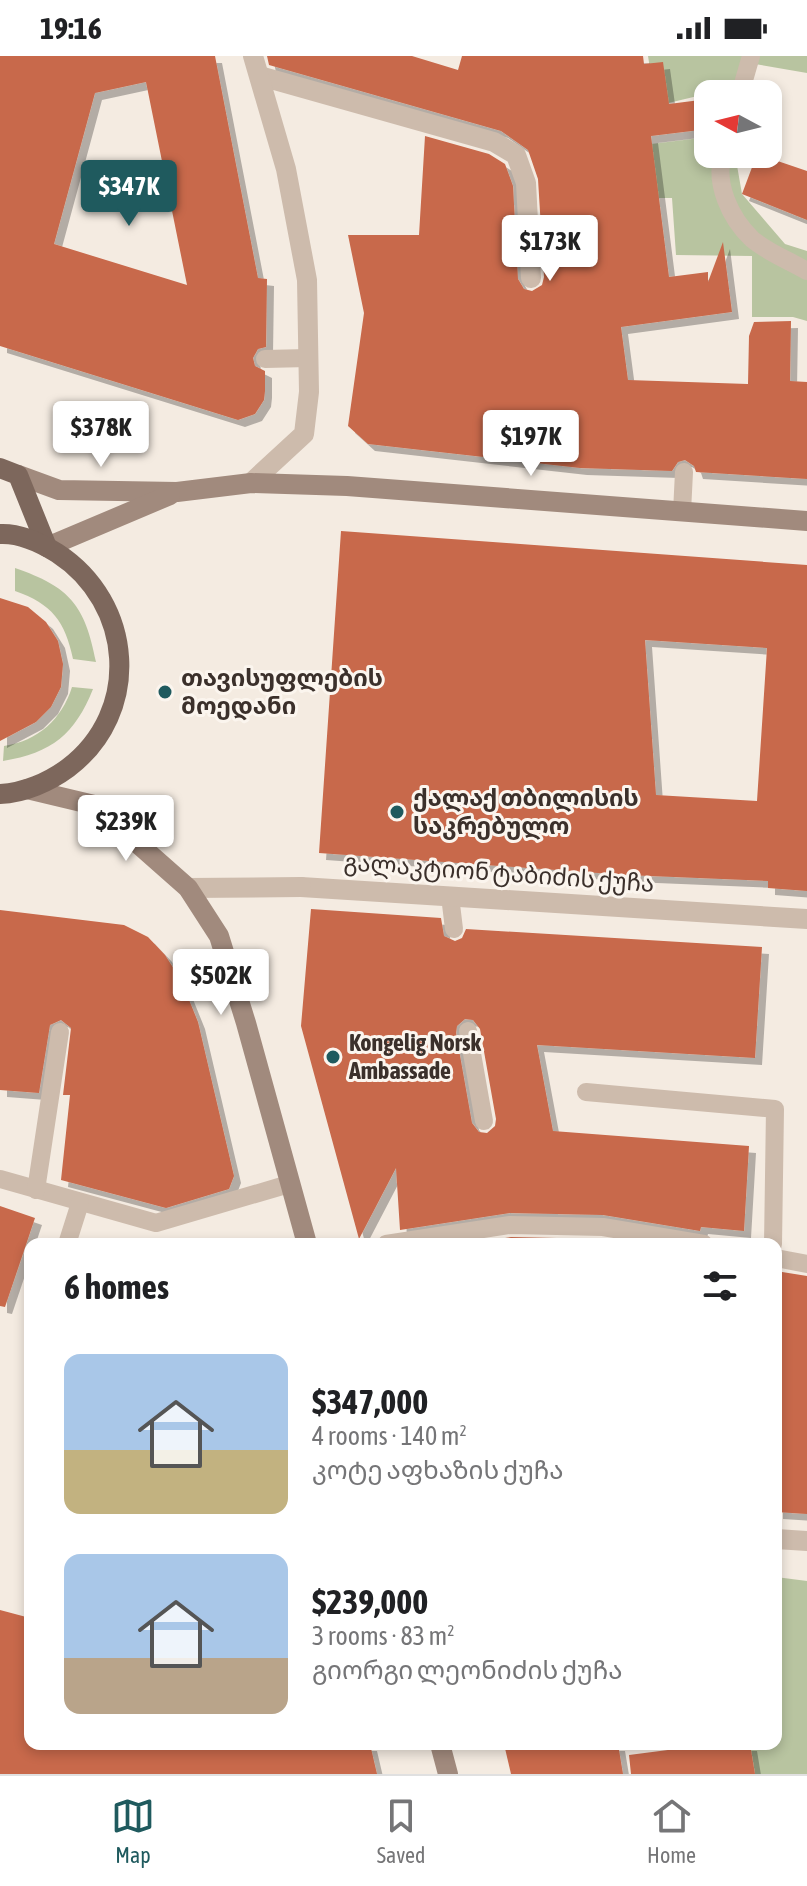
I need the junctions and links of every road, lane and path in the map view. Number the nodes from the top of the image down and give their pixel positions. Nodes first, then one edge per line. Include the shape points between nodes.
1 (253, 56) edge
2 (751, 56) edge
3 (260, 76) junction
4 (744, 80) edge
5 (719, 168) edge
6 (807, 271) edge
7 (531, 278) dead end
8 (308, 358) junction
9 (265, 359) dead end
10 (9, 472) edge
11 (684, 472) dead end
12 (251, 483) junction
13 (177, 492) junction
14 (682, 512) junction
15 (807, 521) edge
16 (0, 534) edge
17 (47, 547) junction
18 (27, 789) junction
19 (0, 794) edge
20 (188, 888) junction
21 (450, 896) junction
22 (807, 919) edge
23 (454, 929) dead end
24 (468, 1031) dead end
25 (60, 1032) dead end
26 (586, 1092) dead end
27 (484, 1121) dead end
28 (0, 1179) edge
29 (289, 1184) junction
30 (36, 1190) junction
31 (80, 1203) junction
32 (69, 1238) edge
33 (305, 1238) edge
34 (425, 1238) edge
35 (668, 1238) edge
36 (773, 1238) edge
37 (782, 1259) edge
38 (807, 1264) edge
39 (782, 1539) edge
40 (807, 1541) edge
41 (442, 1750) edge
42 (448, 1774) edge

1 - 3 street
2 - 4 lane
3 - 7 street via 494,142 516,155 526,183
3 - 8 street via 286,169 307,280
5 - 6 lane via 725,202 752,239
8 - 9 lane
8 - 12 street via 304,434
10 - 13 main road via 59,490
10 - 17 main road
11 - 14 lane
12 - 13 main road
12 - 14 main road
13 - 17 main road
14 - 15 main road
16 - 17 main road
17 - 18 main road via 73,563 110,613 119,675 113,705 81,758 56,777
18 - 19 main road
18 - 20 main road via 94,805
20 - 21 street, გალაკტიონ ტაბიძის ქუჩა via 301,887
20 - 29 main road via 219,936 229,965
21 - 22 street, გალაკტიონ ტაბიძის ქუჩა
21 - 23 lane
24 - 27 lane
25 - 30 lane
26 - 36 lane via 775,1109
28 - 30 lane
29 - 31 lane via 156,1223
29 - 33 main road
30 - 31 lane
31 - 32 lane
34 - 35 lane via 510,1225 603,1227
37 - 38 lane
39 - 40 street
41 - 42 main road

